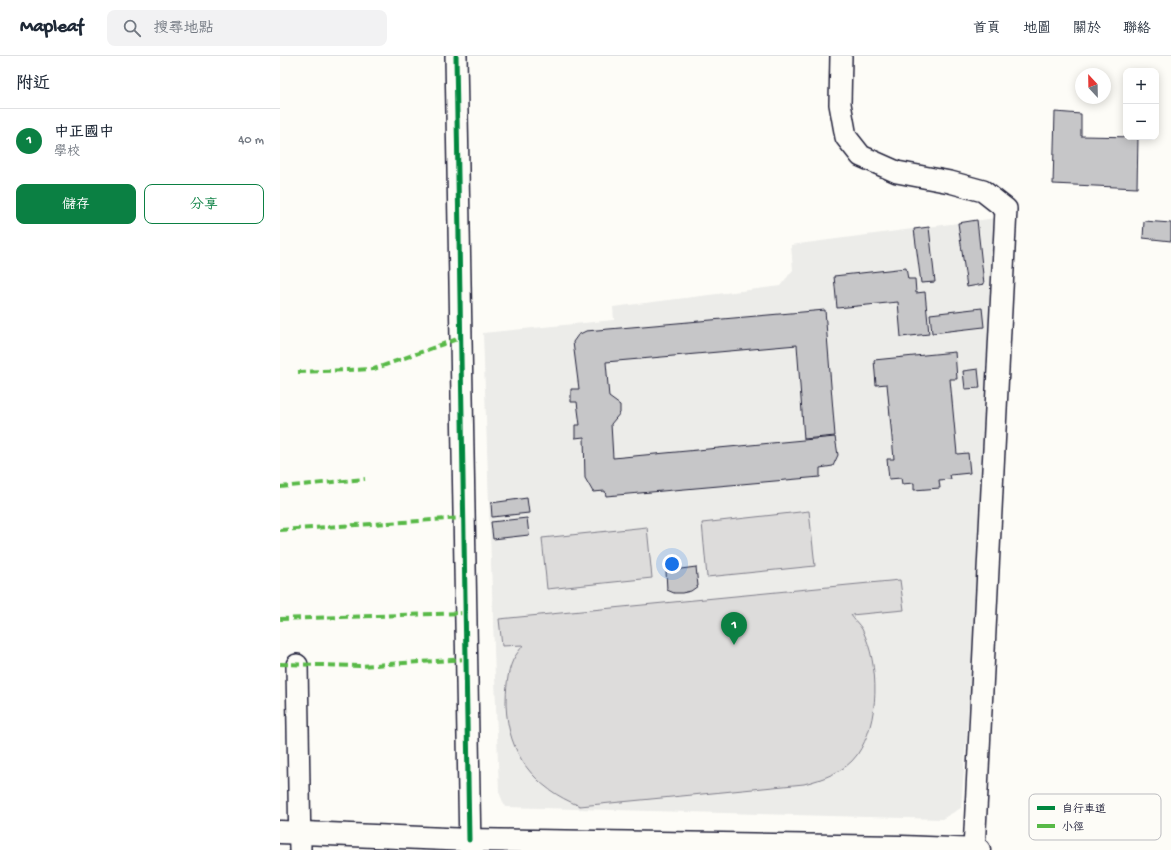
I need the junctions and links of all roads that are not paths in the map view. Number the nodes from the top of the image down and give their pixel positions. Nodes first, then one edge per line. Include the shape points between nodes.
1 (456, 56) edge
2 (841, 56) edge
3 (297, 665) dead end
4 (294, 838) edge
5 (470, 845) edge
6 (792, 848) edge
7 (974, 850) edge
8 (980, 850) edge

1 - 5 street
2 - 7 street via 840,104 846,137 862,156 898,172 983,191 1006,209
3 - 4 street
4 - 5 main road
5 - 6 main road
6 - 7 main road
7 - 8 main road

